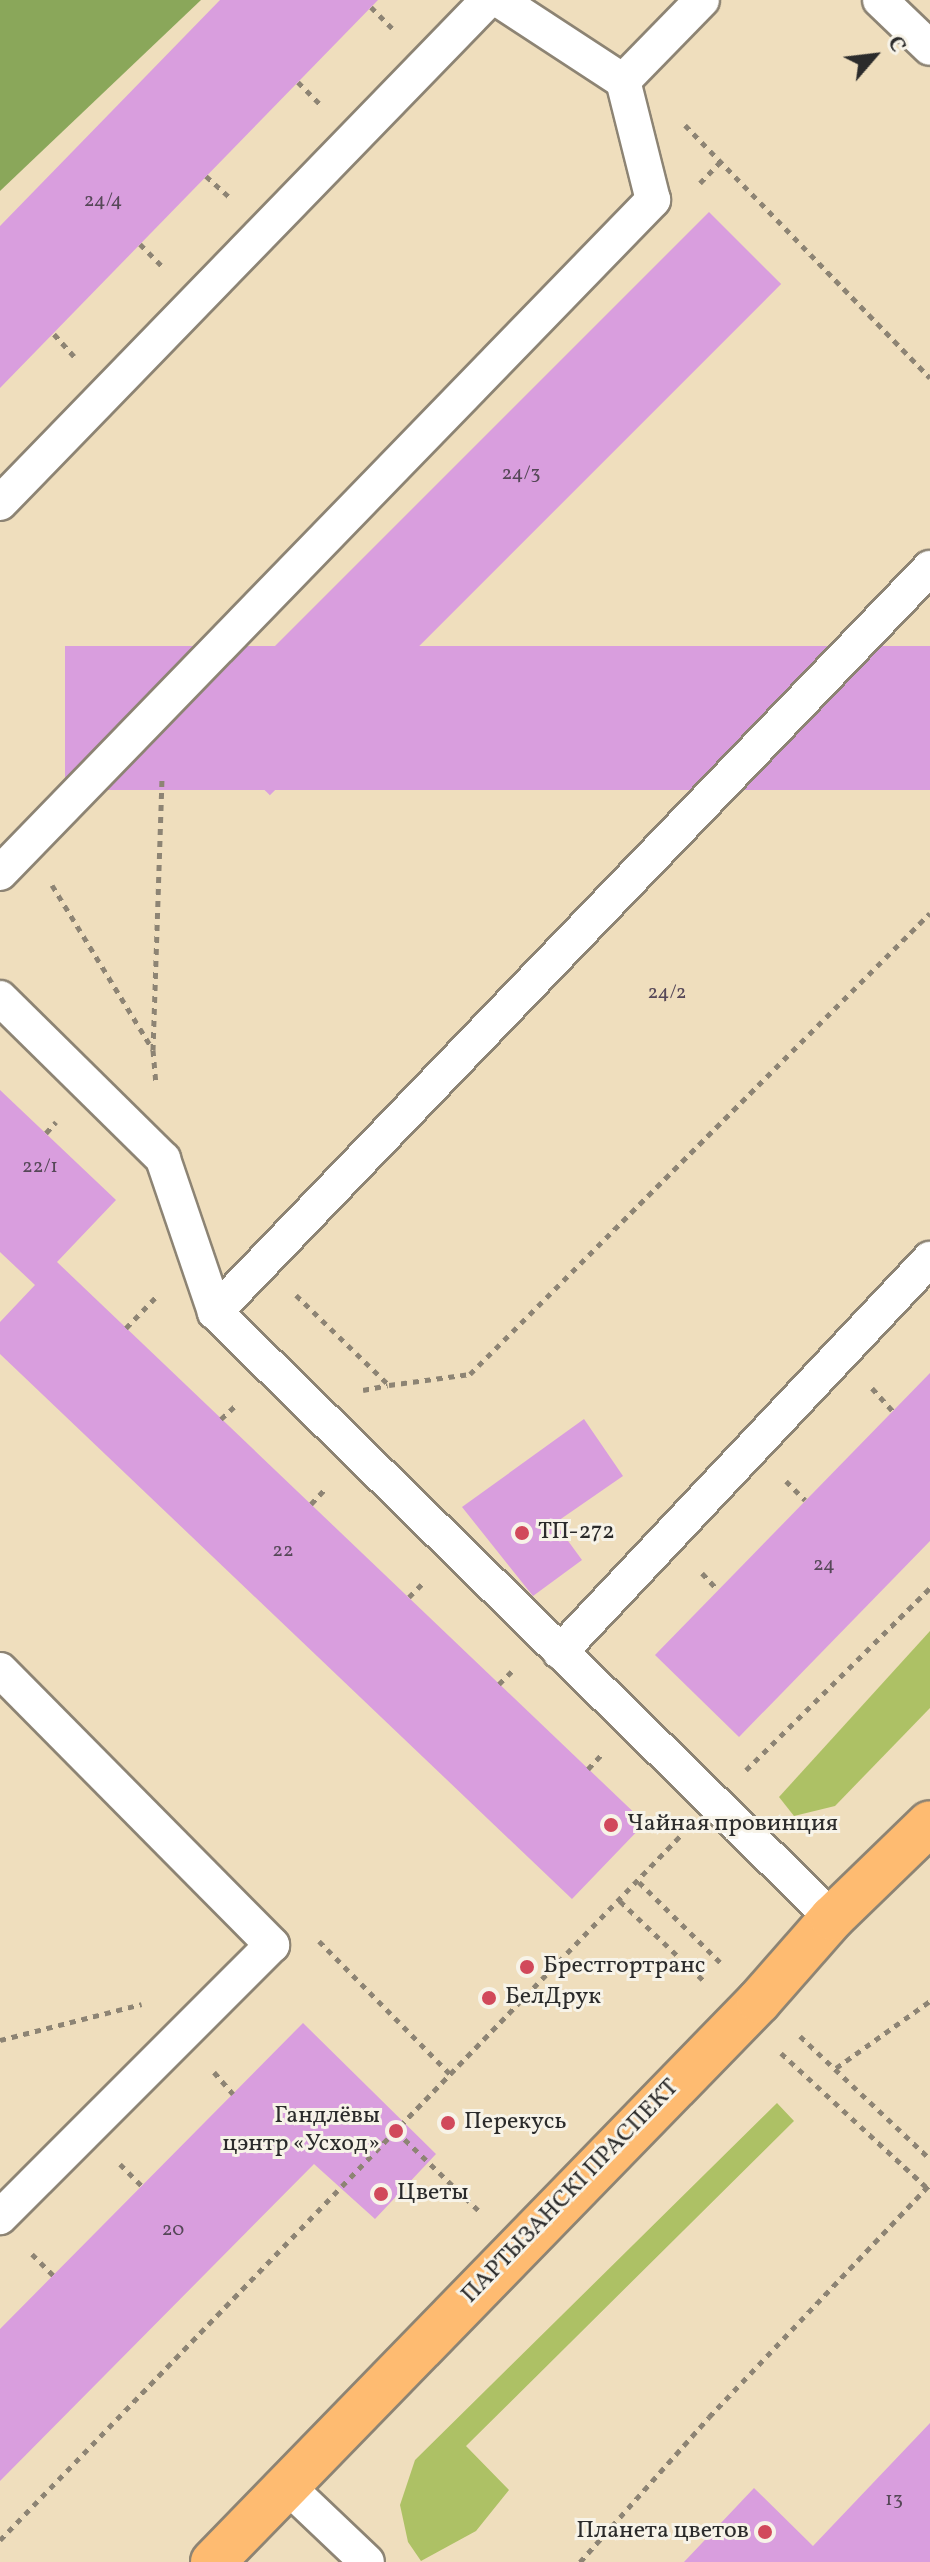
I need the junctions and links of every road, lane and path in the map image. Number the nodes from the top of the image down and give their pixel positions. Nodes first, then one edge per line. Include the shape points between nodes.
1 (488, 0) edge
2 (499, 0) edge
3 (702, 0) edge
4 (880, 0) edge
5 (371, 7) dead end
6 (402, 38) dead end
7 (930, 48) edge
8 (623, 81) junction
9 (298, 82) dead end
10 (329, 113) dead end
11 (719, 163) dead end
12 (206, 176) dead end
13 (240, 207) dead end
14 (140, 244) dead end
15 (173, 276) dead end
16 (54, 334) dead end
17 (83, 366) dead end
18 (930, 378) edge
19 (0, 503) edge
20 (930, 568) edge
21 (27, 845) junction
22 (0, 873) edge
23 (930, 913) edge
24 (0, 998) edge
25 (163, 1159) junction
26 (930, 1259) edge
27 (284, 1284) dead end
28 (155, 1298) dead end
29 (215, 1312) junction
30 (126, 1328) dead end
31 (862, 1378) dead end
32 (893, 1411) dead end
33 (774, 1470) dead end
34 (805, 1500) dead end
35 (930, 1588) edge
36 (560, 1652) junction
37 (0, 1670) edge
38 (714, 1802) junction
39 (930, 1823) edge
40 (832, 1918) junction
41 (930, 2001) edge
42 (202, 2060) dead end
43 (836, 2068) dead end
44 (233, 2094) dead end
45 (396, 2131) junction
46 (111, 2155) dead end
47 (930, 2184) edge
48 (142, 2186) dead end
49 (0, 2217) edge
50 (23, 2244) dead end
51 (516, 2247) junction
52 (53, 2275) dead end
53 (287, 2486) junction
54 (0, 2540) edge
55 (213, 2562) edge
56 (367, 2562) edge
57 (580, 2562) edge

1 - 19 lane
2 - 8 lane
3 - 8 lane
4 - 7 lane
5 - 6 path
8 - 21 lane via 653,200
9 - 10 path
11 - 18 path
12 - 13 path
14 - 15 path
16 - 17 path
20 - 29 lane
21 - 22 lane
21 - 25 path via 153,1050
23 - 27 path via 470,1374 389,1385
24 - 25 lane
25 - 29 lane
26 - 36 lane
28 - 30 path
29 - 36 lane
31 - 32 path
33 - 34 path
35 - 38 path
36 - 38 lane
37 - 49 lane via 272,1945
38 - 40 lane
38 - 45 path
39 - 40 main road, ПАРТЫЗАНСКІ ПРАСПЕКТ
40 - 51 main road, ПАРТЫЗАНСКІ ПРАСПЕКТ via 759,2001
41 - 43 path
42 - 44 path
45 - 51 path
45 - 54 path
46 - 48 path
47 - 57 path
50 - 52 path
51 - 53 main road, ПАРТЫЗАНСКІ ПРАСПЕКТ
53 - 55 main road, ПАРТЫЗАНСКІ ПРАСПЕКТ
53 - 56 lane

